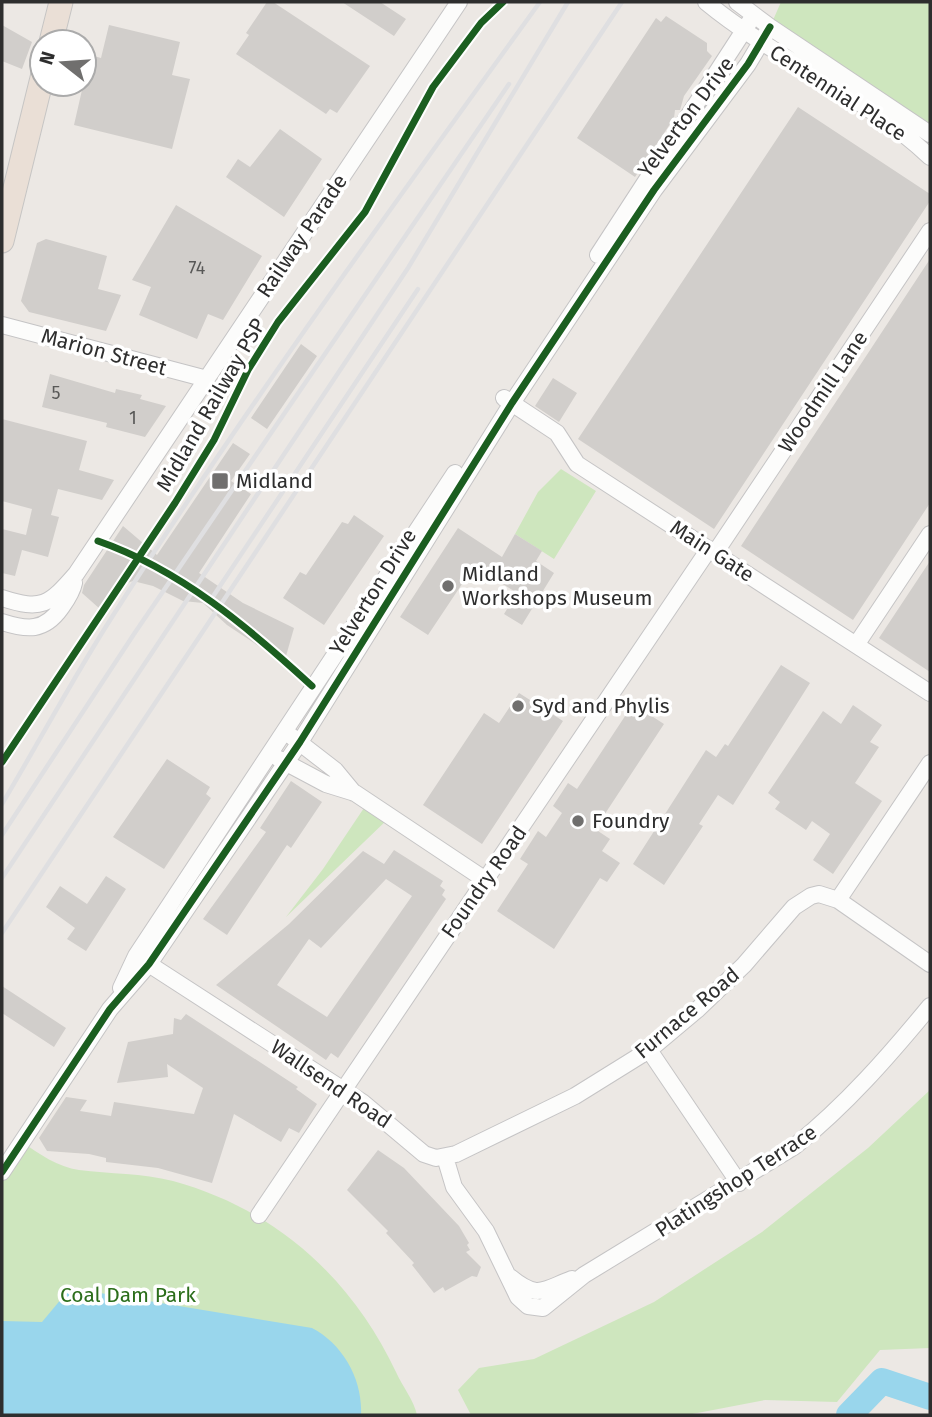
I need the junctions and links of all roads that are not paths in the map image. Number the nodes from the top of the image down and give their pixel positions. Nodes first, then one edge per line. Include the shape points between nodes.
1 (61, 2) edge
2 (459, 2) edge
3 (706, 2) edge
4 (737, 2) edge
5 (754, 15) junction
6 (770, 27) junction
7 (54, 28) edge
8 (745, 31) junction
9 (762, 43) junction
10 (37, 98) edge
11 (930, 134) edge
12 (930, 157) edge
13 (930, 231) edge
14 (2, 241) edge
15 (2, 325) edge
16 (207, 379) junction
17 (508, 401) junction
18 (930, 534) edge
19 (712, 551) junction
20 (76, 574) junction
21 (2, 598) edge
22 (2, 622) edge
23 (856, 645) junction
24 (930, 694) edge
25 (283, 730) junction
26 (300, 742) junction
27 (268, 753) junction
28 (286, 762) junction
29 (930, 763) edge
30 (355, 793) junction
31 (484, 879) junction
32 (838, 900) junction
33 (142, 960) junction
34 (930, 964) edge
35 (930, 1006) edge
36 (649, 1050) junction
37 (343, 1090) junction
38 (445, 1157) junction
39 (2, 1172) edge
40 (739, 1182) junction
41 (260, 1215) dead end

1 - 7 highway
2 - 16 street, Railway Parade
3 - 8 street, Centennial Place
4 - 5 street, Centennial Place
5 - 6 street, Centennial Place
5 - 8 street, Yelverton Drive
6 - 9 street, Yelverton Drive
6 - 11 street, Centennial Place
8 - 9 street, Centennial Place
8 - 17 street, Yelverton Drive
9 - 12 street, Centennial Place via 905,135
9 - 17 street, Yelverton Drive
10 - 14 highway
13 - 19 street, Woodmill Lane
15 - 16 street, Marion Street
16 - 20 street, Railway Parade
17 - 19 street, Main Gate via 556,433 578,464
17 - 25 street, Yelverton Drive
17 - 26 street, Yelverton Drive
18 - 23 street
19 - 23 street, Main Gate
19 - 31 street, Foundry Road
20 - 21 street, Railway Parade via 50,601 30,606
20 - 22 street, Railway Parade via 73,589 53,620 38,628 22,629
23 - 24 street, Main Gate
25 - 26 street
25 - 27 street, Yelverton Drive
26 - 28 street, Yelverton Drive
26 - 30 street
27 - 28 street
27 - 33 street, Yelverton Drive
28 - 30 street via 326,784
28 - 33 street, Yelverton Drive
29 - 32 street
30 - 31 street
31 - 37 street, Foundry Road
32 - 34 street
32 - 36 street, Furnace Road via 819,894 801,901 744,965
33 - 37 street, Wallsend Road
33 - 39 street, Yelverton Drive
35 - 40 street, Platingshop Terrace via 868,1080 826,1121
36 - 38 street, Furnace Road via 575,1096
36 - 40 street
37 - 38 street, Wallsend Road via 385,1118 424,1154
37 - 41 street, Foundry Road
38 - 40 street, Platingshop Terrace via 454,1187 486,1231 510,1276 527,1289 541,1292 584,1275

